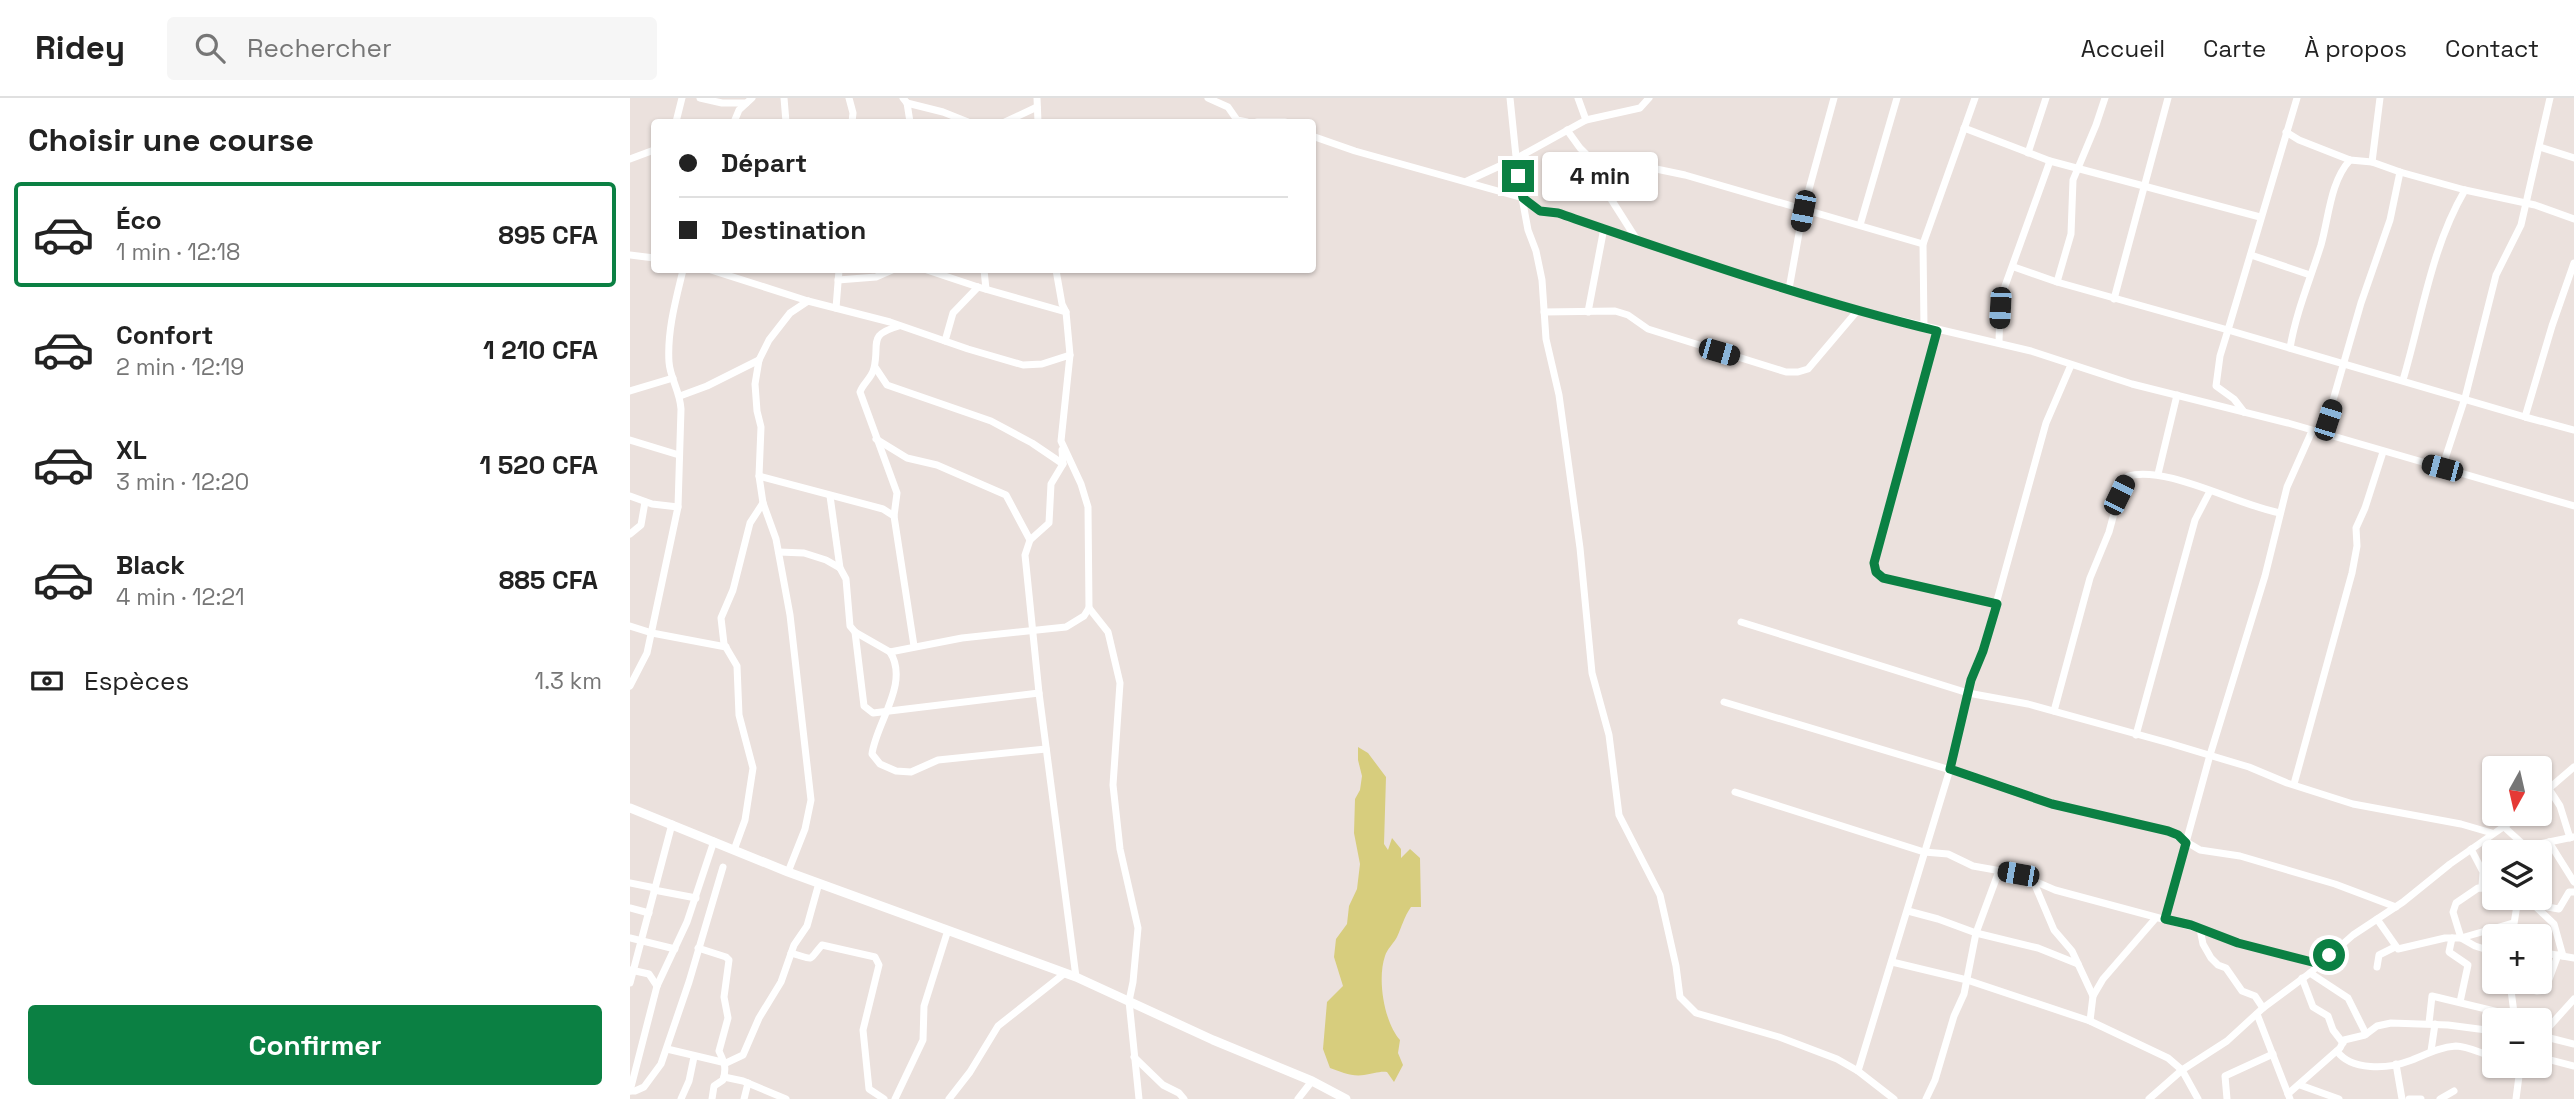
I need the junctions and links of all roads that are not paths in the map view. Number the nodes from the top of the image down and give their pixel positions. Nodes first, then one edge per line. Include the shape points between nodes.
1 (682, 98) edge
2 (700, 98) edge
3 (784, 98) edge
4 (849, 98) edge
5 (1208, 98) edge
6 (1510, 98) edge
7 (1578, 98) edge
8 (1649, 98) edge
9 (1834, 98) edge
10 (1897, 98) edge
11 (1975, 98) edge
12 (2046, 98) edge
13 (2105, 98) edge
14 (2168, 98) edge
15 (2297, 98) edge
16 (2380, 98) edge
17 (2550, 98) edge
18 (749, 100) edge
19 (905, 100) edge
20 (1037, 102) edge
21 (677, 119) edge
22 (735, 119) edge
23 (786, 119) edge
24 (852, 119) edge
25 (909, 119) edge
26 (960, 119) edge
27 (1010, 119) edge
28 (1236, 119) edge
29 (1586, 120) junction
30 (1964, 128) junction
31 (1567, 130) junction
32 (2286, 132) junction
33 (1316, 137) edge
34 (2540, 147) junction
35 (651, 151) edge
36 (2028, 153) junction
37 (1517, 158) junction
38 (2574, 158) edge
39 (630, 159) edge
40 (2350, 160) junction
41 (2050, 161) junction
42 (1594, 162) junction
43 (2372, 162) junction
44 (2079, 168) junction
45 (2400, 172) junction
46 (1467, 181) junction
47 (2144, 186) junction
48 (2465, 190) junction
49 (1523, 198) junction
50 (2527, 204) junction
51 (1803, 211) junction
52 (2260, 217) junction
53 (2574, 219) edge
54 (1860, 225) junction
55 (1604, 228) junction
56 (1637, 241) junction
57 (1923, 244) junction
58 (630, 255) edge
59 (2251, 255) junction
60 (651, 258) edge
61 (2574, 263) edge
62 (2014, 267) junction
63 (682, 273) edge
64 (720, 273) edge
65 (839, 273) edge
66 (885, 273) edge
67 (936, 273) edge
68 (984, 273) edge
69 (1057, 273) edge
70 (2309, 275) junction
71 (838, 280) junction
72 (2057, 282) junction
73 (982, 288) junction
74 (1788, 289) junction
75 (2114, 299) junction
76 (808, 302) junction
77 (836, 307) junction
78 (1858, 310) junction
79 (1066, 312) junction
80 (1588, 312) junction
81 (1544, 313) junction
82 (900, 326) junction
83 (1924, 328) junction
84 (2228, 330) junction
85 (1937, 331) junction
86 (945, 341) junction
87 (1999, 342) junction
88 (2290, 348) junction
89 (1070, 355) junction
90 (759, 360) junction
91 (2344, 364) junction
92 (2071, 365) junction
93 (875, 367) junction
94 (673, 378) junction
95 (2403, 380) junction
96 (630, 391) edge
97 (2177, 395) junction
98 (680, 396) junction
99 (2465, 398) junction
100 (2244, 411) junction
101 (2525, 417) junction
102 (2312, 430) junction
103 (2574, 430) edge
104 (2323, 435) junction
105 (876, 439) junction
106 (630, 440) edge
107 (1061, 441) junction
108 (2383, 452) junction
109 (679, 455) junction
110 (1063, 464) junction
111 (2442, 468) junction
112 (2158, 474) junction
113 (759, 476) junction
114 (2210, 491) junction
115 (630, 496) edge
116 (830, 496) junction
117 (645, 502) junction
118 (763, 503) junction
119 (2574, 506) edge
120 (678, 507) junction
121 (2280, 513) junction
122 (894, 516) junction
123 (630, 534) edge
124 (1030, 540) junction
125 (779, 552) junction
126 (840, 568) junction
127 (1997, 604) junction
128 (1089, 608) junction
129 (1741, 622) dead end
130 (630, 626) edge
131 (855, 632) junction
132 (1031, 632) junction
133 (652, 633) junction
134 (914, 646) junction
135 (726, 647) junction
136 (890, 652) junction
137 (630, 686) edge
138 (1039, 693) junction
139 (1968, 693) junction
140 (1724, 702) dead end
141 (887, 711) junction
142 (2054, 711) junction
143 (2136, 735) junction
144 (1046, 749) junction
145 (2210, 755) junction
146 (2574, 767) edge
147 (1950, 769) junction
148 (2294, 784) junction
149 (2552, 786) edge
150 (1735, 792) dead end
151 (2552, 794) edge
152 (630, 807) edge
153 (672, 824) junction
154 (2503, 826) joint
155 (2492, 833) junction
156 (2572, 837) edge
157 (2516, 840) edge
158 (714, 841) junction
159 (2552, 841) edge
160 (2186, 843) junction
161 (2552, 847) edge
162 (2471, 849) junction
163 (734, 850) junction
164 (1924, 852) junction
165 (723, 867) dead end
166 (2482, 870) edge
167 (1999, 871) junction
168 (788, 872) junction
169 (2032, 878) junction
170 (2574, 882) edge
171 (630, 883) edge
172 (818, 883) junction
173 (2482, 887) edge
174 (655, 889) junction
175 (2574, 891) edge
176 (696, 898) junction
177 (2396, 907) junction
178 (630, 908) edge
179 (2552, 908) edge
180 (2516, 910) edge
181 (2539, 910) edge
182 (1908, 911) junction
183 (649, 913) junction
184 (2155, 919) junction
185 (2165, 919) junction
186 (2377, 919) junction
187 (2513, 923) joint
188 (2200, 929) junction
189 (948, 930) junction
190 (1976, 933) junction
191 (630, 938) edge
192 (2456, 938) junction
193 (642, 941) junction
194 (2395, 947) junction
195 (698, 948) junction
196 (2482, 948) edge
197 (675, 949) junction
198 (791, 953) junction
199 (2552, 954) edge
200 (2560, 955) junction
201 (2574, 958) edge
202 (1892, 962) junction
203 (2078, 964) junction
204 (2320, 964) junction
205 (2377, 967) dead end
206 (632, 970) edge
207 (1065, 973) junction
208 (2310, 973) junction
209 (2552, 974) edge
210 (1076, 977) junction
211 (2302, 978) junction
212 (1967, 980) junction
213 (630, 983) edge
214 (657, 986) junction
215 (2093, 996) junction
216 (2574, 999) edge
217 (1129, 1001) junction
218 (2460, 1002) junction
219 (2482, 1008) edge
220 (2260, 1011) junction
221 (2090, 1021) junction
222 (2432, 1024) junction
223 (2552, 1024) edge
224 (2482, 1030) edge
225 (2366, 1034) junction
226 (2552, 1039) edge
227 (2343, 1043) junction
228 (2574, 1044) edge
229 (667, 1049) junction
230 (2337, 1051) junction
231 (2431, 1051) junction
232 (2482, 1053) edge
233 (2273, 1054) junction
234 (694, 1057) junction
235 (1134, 1057) junction
236 (2552, 1060) edge
237 (726, 1063) junction
238 (2396, 1064) junction
239 (2574, 1066) edge
240 (632, 1069) edge
241 (2182, 1070) junction
242 (1858, 1072) junction
243 (724, 1077) junction
244 (2519, 1078) edge
245 (1312, 1082) junction
246 (748, 1083) junction
247 (2300, 1085) junction
248 (630, 1091) edge
249 (2454, 1091) dead end
250 (2289, 1097) edge
251 (681, 1099) edge
252 (712, 1099) edge
253 (744, 1099) edge
254 (786, 1099) edge
255 (884, 1099) edge
256 (895, 1099) edge
257 (949, 1099) edge
258 (1139, 1099) edge
259 (1184, 1099) edge
260 (1298, 1099) edge
261 (1346, 1099) edge
262 (1894, 1099) edge
263 (1926, 1099) edge
264 (2149, 1099) edge
265 (2199, 1099) edge
266 (2227, 1099) edge
267 (2280, 1099) edge
268 (2339, 1099) edge
269 (2402, 1099) edge
270 (2409, 1099) edge
271 (2421, 1099) edge
272 (2440, 1099) edge
273 (2516, 1099) edge

1 - 21 street
2 - 18 street via 722,103
3 - 23 street
4 - 24 street
5 - 28 street via 1228,107
6 - 37 street
7 - 29 street
8 - 29 street via 1640,108
9 - 51 street
10 - 54 street
11 - 30 street
12 - 36 street
13 - 44 street
14 - 47 street
15 - 32 street
16 - 43 street
17 - 34 street
18 - 22 street
19 - 25 street
19 - 26 street
20 - 27 street
29 - 31 street
30 - 36 street
30 - 57 street
31 - 37 street
31 - 42 street
32 - 40 street
32 - 52 street
33 - 46 street
34 - 38 street
34 - 50 street
35 - 39 street
36 - 41 street
37 - 46 street
37 - 49 street
40 - 43 street
40 - 70 street via 2341,170
41 - 44 street
41 - 62 street
42 - 51 street via 1685,175
42 - 56 street via 1604,188
43 - 45 street
44 - 47 street
44 - 72 street via 2073,180 2071,234
45 - 48 street
45 - 91 street via 2390,220
46 - 49 street
47 - 52 street
47 - 75 street
48 - 50 street
48 - 95 street via 2450,217 2431,273
49 - 55 street via 1540,211
49 - 81 street via 1542,280
50 - 53 street
50 - 99 street via 2496,275
51 - 54 street
51 - 74 street
52 - 59 street
54 - 57 street
55 - 56 street
55 - 80 street
56 - 74 street
57 - 83 street
58 - 60 street
59 - 70 street
59 - 84 street
61 - 101 street
62 - 72 street
62 - 87 street via 2000,308
63 - 94 street via 670,327
64 - 76 street
65 - 71 street
66 - 71 street
67 - 73 street
68 - 73 street
69 - 79 street
70 - 88 street
71 - 77 street
72 - 75 street
73 - 79 street
73 - 86 street via 953,313
74 - 78 street
75 - 84 street
76 - 77 street
76 - 90 street via 790,313
77 - 82 street
78 - 80 street via 1808,369 1798,372 1696,346 1615,311
78 - 83 street
79 - 89 street
80 - 81 street
81 - 242 street via 1567,444 1592,673 1609,735 1619,815 1660,895 1680,997 1696,1013 1826,1054
82 - 86 street
82 - 93 street via 878,336
83 - 85 street
84 - 88 street
84 - 100 street via 2216,386
85 - 87 street
85 - 127 street via 1874,563 1883,578
86 - 89 street via 1023,365
87 - 92 street
88 - 91 street
89 - 107 street
90 - 98 street
90 - 113 street via 755,384 761,427
91 - 95 street
91 - 104 street
92 - 97 street
92 - 127 street via 2046,423
93 - 105 street via 860,393
93 - 110 street via 887,385 991,421
94 - 96 street
94 - 98 street
95 - 99 street
97 - 100 street
97 - 112 street
98 - 109 street
99 - 101 street
99 - 111 street
100 - 102 street
101 - 103 street
102 - 104 street
102 - 121 street
104 - 108 street
105 - 122 street via 897,493
105 - 124 street via 907,458 937,465 1006,495
106 - 109 street
107 - 110 street
107 - 128 street via 1088,507
108 - 111 street
108 - 148 street via 2356,528 2352,573
109 - 120 street
110 - 124 street via 1051,484 1049,523
111 - 119 street
112 - 114 street
112 - 142 street via 2128,476 2119,495 2090,578
113 - 116 street
113 - 118 street
114 - 121 street
114 - 143 street via 2196,520
115 - 117 street
116 - 122 street
116 - 126 street
117 - 120 street
117 - 123 street via 640,525
118 - 125 street
118 - 135 street via 750,523 723,611
120 - 133 street
121 - 145 street
122 - 134 street
124 - 132 street via 1025,555
125 - 126 street via 804,553
125 - 168 street via 811,800
126 - 131 street via 846,579 849,626
127 - 139 street
128 - 132 street via 1066,627
128 - 217 street via 1108,632 1120,683 1113,785 1138,940
129 - 139 street
130 - 133 street
131 - 136 street
131 - 141 street via 864,706 873,713
132 - 134 street
132 - 138 street
133 - 135 street
133 - 137 street
134 - 136 street
135 - 163 street via 737,666 738,715 753,768 746,820
136 - 141 street via 896,672
138 - 141 street
138 - 144 street
139 - 142 street
139 - 147 street
140 - 147 street
141 - 144 street via 872,754 880,764 896,771 911,772 938,760
142 - 143 street
143 - 145 street
144 - 210 street
145 - 148 street
145 - 160 street
146 - 149 street
147 - 160 street via 2052,804 2168,831
147 - 164 street
148 - 155 street via 2353,804
150 - 164 street
151 - 156 street
152 - 153 street
153 - 158 street
153 - 174 street
154 - 155 street
154 - 157 street
155 - 162 street
156 - 159 street
158 - 163 street
158 - 176 street
160 - 177 street via 2335,884
160 - 185 street
161 - 170 street
162 - 166 street
162 - 177 street
163 - 168 street
164 - 167 street via 1948,854
164 - 182 street
165 - 195 street
167 - 169 street
167 - 190 street
168 - 172 street
169 - 184 street via 2055,890
169 - 203 street via 2053,930
171 - 174 street
172 - 189 street
172 - 198 street via 807,926
173 - 192 street via 2454,906
174 - 176 street
174 - 183 street
175 - 179 street via 2559,909
176 - 197 street
177 - 186 street
178 - 183 street
180 - 187 street
181 - 200 street via 2554,924
182 - 190 street
182 - 202 street
183 - 193 street
184 - 185 street
184 - 215 street
185 - 188 street
186 - 194 street
186 - 204 street
187 - 192 street
188 - 204 street
188 - 220 street via 2211,958 2226,968 2242,991 2257,998
189 - 207 street
189 - 256 street via 924,1006 923,1040
190 - 203 street via 2038,948
190 - 212 street
191 - 193 street
192 - 194 street
192 - 196 street
192 - 218 street via 2449,953 2468,965
193 - 197 street
193 - 206 street
194 - 205 street via 2379,955
195 - 229 street
195 - 237 street via 729,960 724,995 728,1018 719,1050
197 - 214 street
198 - 237 street via 746,1050 740,1059
198 - 255 street via 811,958 822,945 878,961 863,1030 869,1089
199 - 200 street
200 - 201 street
200 - 209 street
202 - 212 street
202 - 242 street
203 - 215 street
204 - 208 street
206 - 213 street
206 - 214 street via 649,974
207 - 210 street
207 - 257 street via 998,1027
208 - 211 street
208 - 225 street via 2348,998
210 - 217 street
211 - 220 street
211 - 227 street via 2313,1007 2328,1016
212 - 221 street
212 - 263 street
214 - 240 street
215 - 221 street
216 - 223 street
217 - 235 street
217 - 245 street
218 - 219 street
218 - 222 street via 2432,996
220 - 233 street
220 - 241 street via 2227,1041
221 - 241 street via 2168,1058
222 - 224 street
222 - 225 street via 2383,1024
222 - 231 street
225 - 227 street
226 - 228 street
227 - 230 street
229 - 234 street
229 - 248 street via 651,1079
230 - 238 street via 2355,1064
230 - 247 street
231 - 232 street via 2458,1046
231 - 238 street
233 - 250 street
233 - 266 street via 2225,1076
234 - 237 street
234 - 251 street
235 - 258 street
235 - 259 street
236 - 239 street
237 - 243 street
238 - 269 street
240 - 248 street
241 - 264 street
241 - 265 street
242 - 262 street
243 - 246 street
243 - 252 street via 714,1085
244 - 273 street
245 - 260 street
245 - 261 street
246 - 253 street
246 - 254 street
247 - 250 street
247 - 268 street
249 - 272 street
250 - 267 street
270 - 271 street

